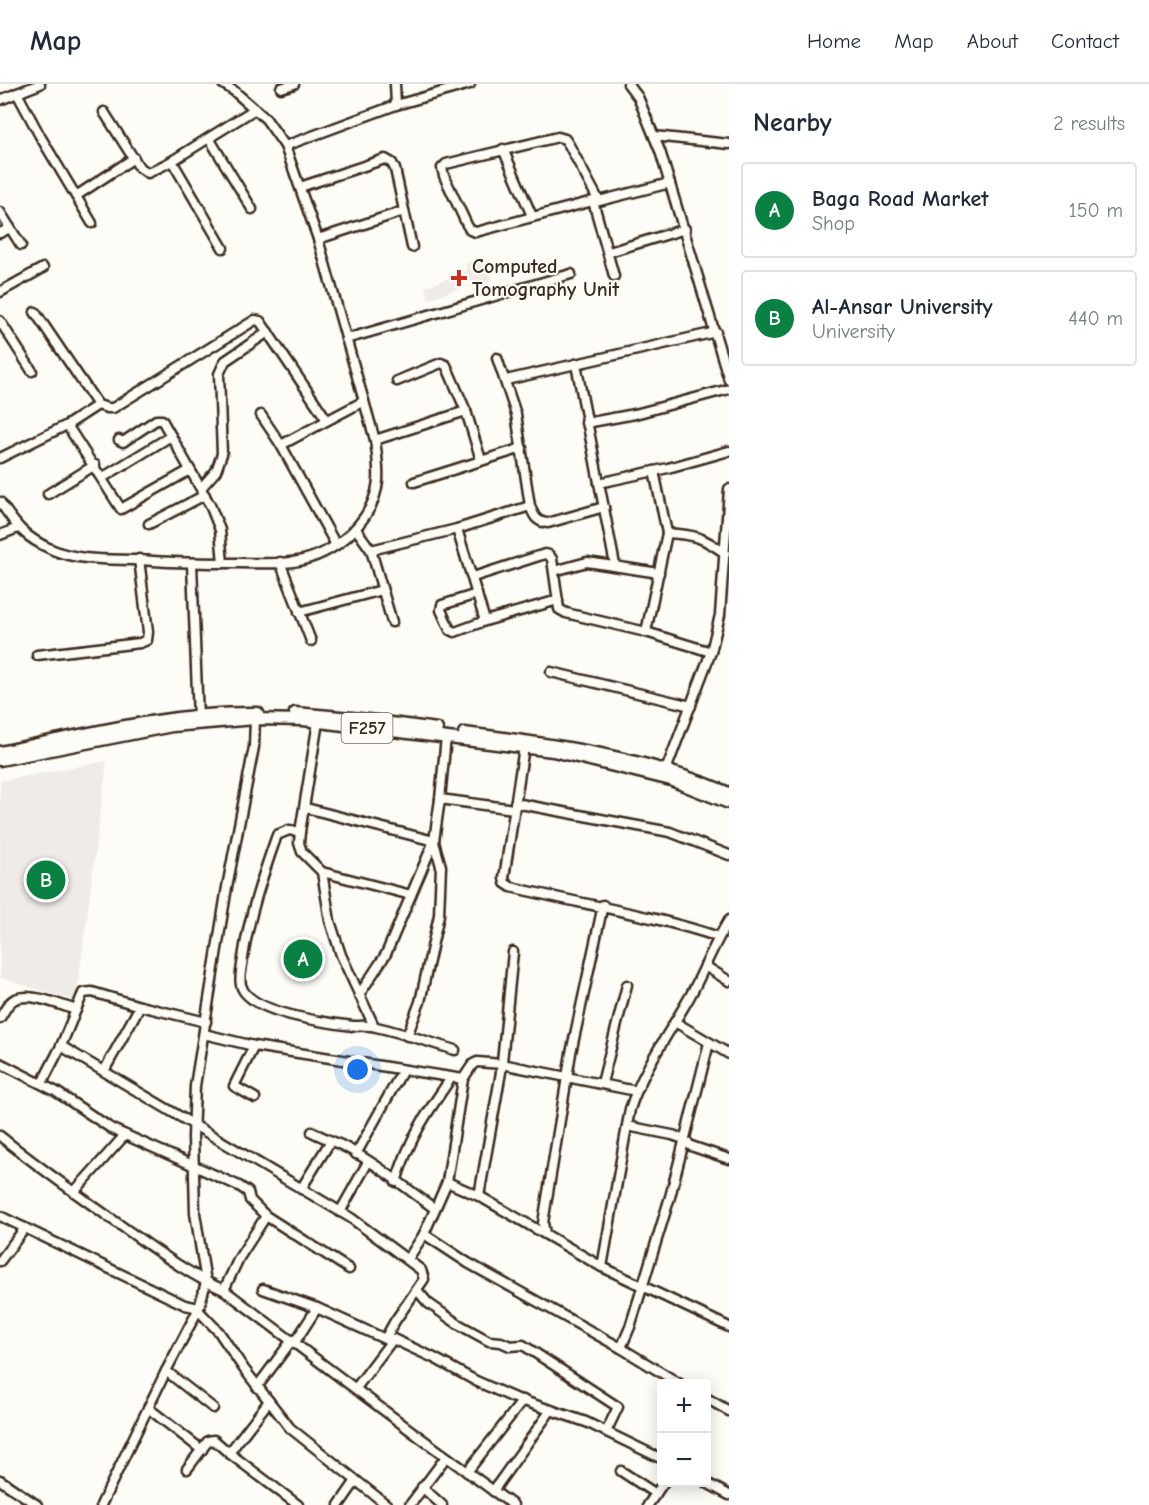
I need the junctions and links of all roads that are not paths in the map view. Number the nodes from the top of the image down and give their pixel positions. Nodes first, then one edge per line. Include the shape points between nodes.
1 (40, 84) edge
2 (223, 84) edge
3 (294, 84) edge
4 (395, 84) edge
5 (470, 84) edge
6 (628, 84) edge
7 (281, 88) dead end
8 (17, 93) junction
9 (0, 100) edge
10 (396, 105) junction
11 (255, 109) junction
12 (104, 112) dead end
13 (654, 136) junction
14 (209, 138) junction
15 (729, 144) edge
16 (285, 146) junction
17 (503, 149) junction
18 (134, 158) junction
19 (172, 161) junction
20 (670, 183) junction
21 (300, 187) junction
22 (76, 196) junction
23 (596, 201) junction
24 (252, 209) dead end
25 (404, 211) junction
26 (0, 212) edge
27 (532, 216) junction
28 (92, 223) dead end
29 (10, 228) junction
30 (685, 229) junction
31 (0, 233) edge
32 (318, 239) junction
33 (21, 245) dead end
34 (412, 247) dead end
35 (223, 248) dead end
36 (609, 252) junction
37 (43, 268) dead end
38 (571, 274) dead end
39 (614, 276) dead end
40 (0, 292) edge
41 (35, 312) dead end
42 (0, 321) edge
43 (268, 332) junction
44 (716, 332) junction
45 (346, 339) junction
46 (497, 358) dead end
47 (576, 364) junction
48 (32, 371) dead end
49 (506, 380) junction
50 (729, 380) edge
51 (397, 381) dead end
52 (729, 389) edge
53 (364, 401) junction
54 (98, 405) junction
55 (466, 411) junction
56 (261, 415) dead end
57 (327, 420) junction
58 (586, 423) junction
59 (67, 425) junction
60 (171, 436) junction
61 (119, 440) dead end
62 (375, 440) junction
63 (281, 445) junction
64 (522, 448) junction
65 (729, 451) edge
66 (0, 458) edge
67 (481, 460) junction
68 (94, 465) junction
69 (190, 470) junction
70 (654, 471) junction
71 (102, 478) junction
72 (414, 482) dead end
73 (599, 483) junction
74 (729, 489) edge
75 (203, 491) junction
76 (48, 494) dead end
77 (0, 502) edge
78 (530, 506) junction
79 (604, 507) junction
80 (149, 524) dead end
81 (18, 528) junction
82 (356, 529) junction
83 (457, 529) junction
84 (667, 533) junction
85 (0, 535) edge
86 (336, 545) junction
87 (371, 550) junction
88 (725, 553) junction
89 (139, 560) junction
90 (280, 562) junction
91 (223, 563) junction
92 (192, 564) junction
93 (615, 565) junction
94 (554, 572) junction
95 (659, 573) junction
96 (472, 577) junction
97 (382, 590) junction
98 (477, 594) junction
99 (558, 600) junction
100 (299, 612) junction
101 (485, 621) junction
102 (392, 622) dead end
103 (646, 632) junction
104 (311, 641) dead end
105 (711, 652) junction
106 (37, 656) dead end
107 (551, 672) dead end
108 (691, 706) junction
109 (198, 719) junction
110 (255, 719) junction
111 (318, 722) junction
112 (446, 737) junction
113 (524, 747) junction
114 (0, 752) edge
115 (0, 760) edge
116 (666, 770) junction
117 (729, 793) edge
118 (440, 799) junction
119 (729, 803) edge
120 (514, 806) junction
121 (306, 808) junction
122 (300, 832) junction
123 (434, 841) junction
124 (729, 855) edge
125 (322, 872) junction
126 (411, 895) junction
127 (603, 905) junction
128 (729, 920) edge
129 (719, 936) junction
130 (513, 952) dead end
131 (705, 966) junction
132 (729, 981) edge
133 (627, 985) dead end
134 (359, 995) junction
135 (140, 1006) junction
136 (76, 1010) junction
137 (0, 1018) edge
138 (206, 1022) junction
139 (675, 1022) junction
140 (374, 1026) junction
141 (204, 1034) junction
142 (407, 1036) junction
143 (709, 1043) junction
144 (61, 1046) junction
145 (254, 1046) junction
146 (455, 1050) dead end
147 (729, 1054) edge
148 (0, 1063) edge
149 (502, 1064) junction
150 (403, 1070) junction
151 (104, 1071) junction
152 (568, 1076) junction
153 (451, 1078) junction
154 (463, 1079) junction
155 (42, 1083) junction
156 (602, 1083) junction
157 (636, 1091) junction
158 (255, 1098) dead end
159 (193, 1126) junction
160 (627, 1126) junction
161 (312, 1132) dead end
162 (125, 1135) junction
163 (1, 1139) edge
164 (684, 1139) junction
165 (330, 1142) junction
166 (356, 1154) junction
167 (729, 1159) edge
168 (368, 1162) junction
169 (193, 1166) junction
170 (396, 1182) junction
171 (447, 1182) junction
172 (301, 1189) junction
173 (74, 1192) junction
174 (480, 1196) junction
175 (434, 1208) junction
176 (339, 1212) junction
177 (0, 1216) edge
178 (266, 1216) junction
179 (25, 1228) junction
180 (544, 1233) junction
181 (424, 1234) junction
182 (408, 1259) junction
183 (0, 1261) edge
184 (602, 1267) junction
185 (349, 1269) dead end
186 (206, 1282) junction
187 (643, 1286) junction
188 (224, 1290) junction
189 (263, 1290) dead end
190 (417, 1290) junction
191 (317, 1308) junction
192 (199, 1309) junction
193 (729, 1327) edge
194 (389, 1339) junction
195 (294, 1341) junction
196 (621, 1348) junction
197 (165, 1371) junction
198 (673, 1379) edge
199 (257, 1387) junction
200 (356, 1388) junction
201 (523, 1400) junction
202 (268, 1401) junction
203 (711, 1401) edge
204 (148, 1408) junction
205 (213, 1408) dead end
206 (551, 1410) junction
207 (729, 1411) edge
208 (606, 1432) junction
209 (202, 1450) junction
210 (229, 1453) junction
211 (446, 1457) junction
212 (657, 1457) edge
213 (187, 1469) dead end
214 (621, 1471) dead end
215 (467, 1472) junction
216 (0, 1480) edge
217 (356, 1482) junction
218 (711, 1486) edge
219 (422, 1487) junction
220 (661, 1487) edge
221 (493, 1491) junction
222 (656, 1494) junction
223 (729, 1496) edge
224 (37, 1505) edge
225 (101, 1505) edge
226 (298, 1505) edge
227 (339, 1505) edge
228 (387, 1505) edge
229 (410, 1505) edge
230 (442, 1505) edge
231 (513, 1505) edge
232 (648, 1505) edge

1 - 8 street
2 - 11 street
3 - 7 street
4 - 10 street
5 - 10 street
6 - 13 street via 638,97
8 - 9 street
8 - 22 street
10 - 16 street
11 - 14 street
11 - 16 street
12 - 18 street
13 - 15 street
13 - 20 street
14 - 19 street
14 - 24 street
16 - 21 street
17 - 23 street via 558,137 565,139
17 - 27 street
17 - 27 street via 446,164 442,168 444,176 470,230 476,232
18 - 19 street via 148,173
18 - 22 street
19 - 35 street
20 - 23 street
20 - 30 street
21 - 25 street via 385,159 395,169
21 - 32 street
22 - 28 street
23 - 27 street
23 - 36 street
25 - 32 street
25 - 34 street
26 - 29 street
29 - 31 street
29 - 33 street
30 - 36 street
30 - 44 street
32 - 45 street
36 - 39 street
37 - 40 street
38 - 45 street
41 - 54 street
42 - 48 street
43 - 54 street via 255,320 113,408
43 - 57 street
43 - 75 street via 221,367 222,454
44 - 47 street
44 - 50 street
45 - 53 street
46 - 49 street
47 - 49 street
47 - 58 street
49 - 64 street
51 - 55 street via 441,363 446,365
52 - 58 street
53 - 57 street
53 - 62 street
54 - 59 street
55 - 62 street
55 - 67 street
56 - 63 street
57 - 63 street
58 - 73 street
59 - 66 street
59 - 68 street
60 - 61 street via 159,420 129,440
60 - 69 street
60 - 71 street
62 - 82 street via 377,484 369,509
63 - 86 street
64 - 67 street
64 - 78 street
65 - 70 street
67 - 72 street
68 - 71 street
68 - 76 street
69 - 71 street via 121,509
69 - 75 street
70 - 73 street
70 - 84 street
73 - 79 street
74 - 88 street
75 - 80 street
75 - 91 street via 220,530
77 - 81 street
78 - 79 street via 535,518 548,523
78 - 83 street
79 - 93 street
81 - 85 street
81 - 89 street via 34,541 64,553 84,558
82 - 86 street
82 - 87 street
83 - 87 street
83 - 96 street
84 - 88 street via 705,539
84 - 95 street
86 - 90 street via 304,560
87 - 97 street
88 - 105 street via 720,615
89 - 92 street
89 - 106 street via 147,640
90 - 91 street
90 - 100 street
91 - 92 street
92 - 109 street
93 - 94 street via 587,562
93 - 95 street
94 - 96 street via 552,559 545,554
94 - 99 street
95 - 103 street
96 - 98 street
97 - 100 street
97 - 102 street
98 - 101 street
98 - 101 street via 442,605 441,609 450,630 455,632
99 - 101 street
99 - 103 street via 559,609 566,613
100 - 104 street
103 - 105 street
105 - 108 street
107 - 108 street
108 - 116 street
109 - 110 main road, F257
109 - 114 main road, F257 via 121,727
109 - 115 main road, F257
109 - 116 main road, F257 via 236,712 352,718 523,739
110 - 111 main road, F257
110 - 138 street via 254,747
111 - 112 main road, F257
111 - 121 street
112 - 113 main road, F257
112 - 118 street
113 - 119 main road, F257 via 671,780
113 - 120 street
116 - 117 main road, F257
118 - 120 street
118 - 123 street
120 - 124 street via 670,832
120 - 127 street via 505,883 555,898
121 - 122 street
121 - 123 street
122 - 125 street via 302,852
122 - 140 street via 289,830 277,835 246,936 241,985 255,1002 267,1007 300,1017
123 - 126 street
123 - 142 street via 441,866 440,915 420,1002
125 - 126 street
125 - 134 street via 330,921
126 - 134 street via 386,954
127 - 129 street
127 - 152 street
128 - 129 street
129 - 131 street
130 - 149 street
131 - 132 street
131 - 139 street
133 - 156 street
134 - 140 street
135 - 136 street via 92,992 83,993
135 - 138 street
135 - 151 street
136 - 137 street via 39,998 16,998
136 - 144 street
138 - 141 street
139 - 143 street
139 - 157 street
140 - 142 street
141 - 145 street
141 - 159 street
142 - 146 street
143 - 147 street
143 - 164 street
144 - 151 street
144 - 155 street
145 - 150 street
145 - 158 street via 234,1086
148 - 155 street
149 - 152 street
149 - 154 street via 477,1062
149 - 174 street
150 - 153 street
150 - 166 street
151 - 159 street
152 - 156 street
152 - 180 street
153 - 154 street
153 - 170 street via 409,1143
154 - 171 street
155 - 162 street
156 - 157 street
157 - 160 street
159 - 169 street
159 - 172 street
160 - 164 street
160 - 184 street
161 - 165 street
162 - 169 street
162 - 173 street
163 - 173 street
164 - 167 street via 690,1146
164 - 187 street
165 - 166 street
165 - 172 street
166 - 168 street
168 - 170 street
168 - 176 street
169 - 178 street via 248,1192 250,1200
169 - 186 street via 195,1213
170 - 175 street
171 - 174 street
171 - 175 street
172 - 176 street
173 - 186 street
174 - 180 street
175 - 181 street
176 - 182 street
177 - 179 street
178 - 185 street
178 - 188 street
179 - 183 street
179 - 192 street
180 - 184 street
181 - 182 street
181 - 196 street
182 - 190 street via 423,1274
184 - 187 street
186 - 188 street
186 - 192 street
187 - 193 street
187 - 196 street
188 - 195 street
189 - 191 street
190 - 194 street
190 - 208 street via 458,1324 489,1341 523,1345 618,1407
191 - 194 street
191 - 195 street
192 - 197 street
192 - 199 street
194 - 200 street
194 - 201 street
195 - 199 street
195 - 200 street
196 - 198 street
197 - 204 street
197 - 205 street
199 - 202 street
200 - 211 street
201 - 206 street
201 - 215 street
202 - 210 street
202 - 217 street via 290,1428
203 - 207 street
204 - 209 street
204 - 225 street
206 - 208 street
206 - 221 street
208 - 212 street
209 - 210 street via 211,1439
209 - 213 street
210 - 226 street
211 - 215 street
211 - 219 street
214 - 222 street
215 - 221 street
216 - 224 street
217 - 227 street
217 - 228 street
218 - 223 street
219 - 229 street
219 - 230 street
220 - 222 street
221 - 231 street
222 - 232 street

